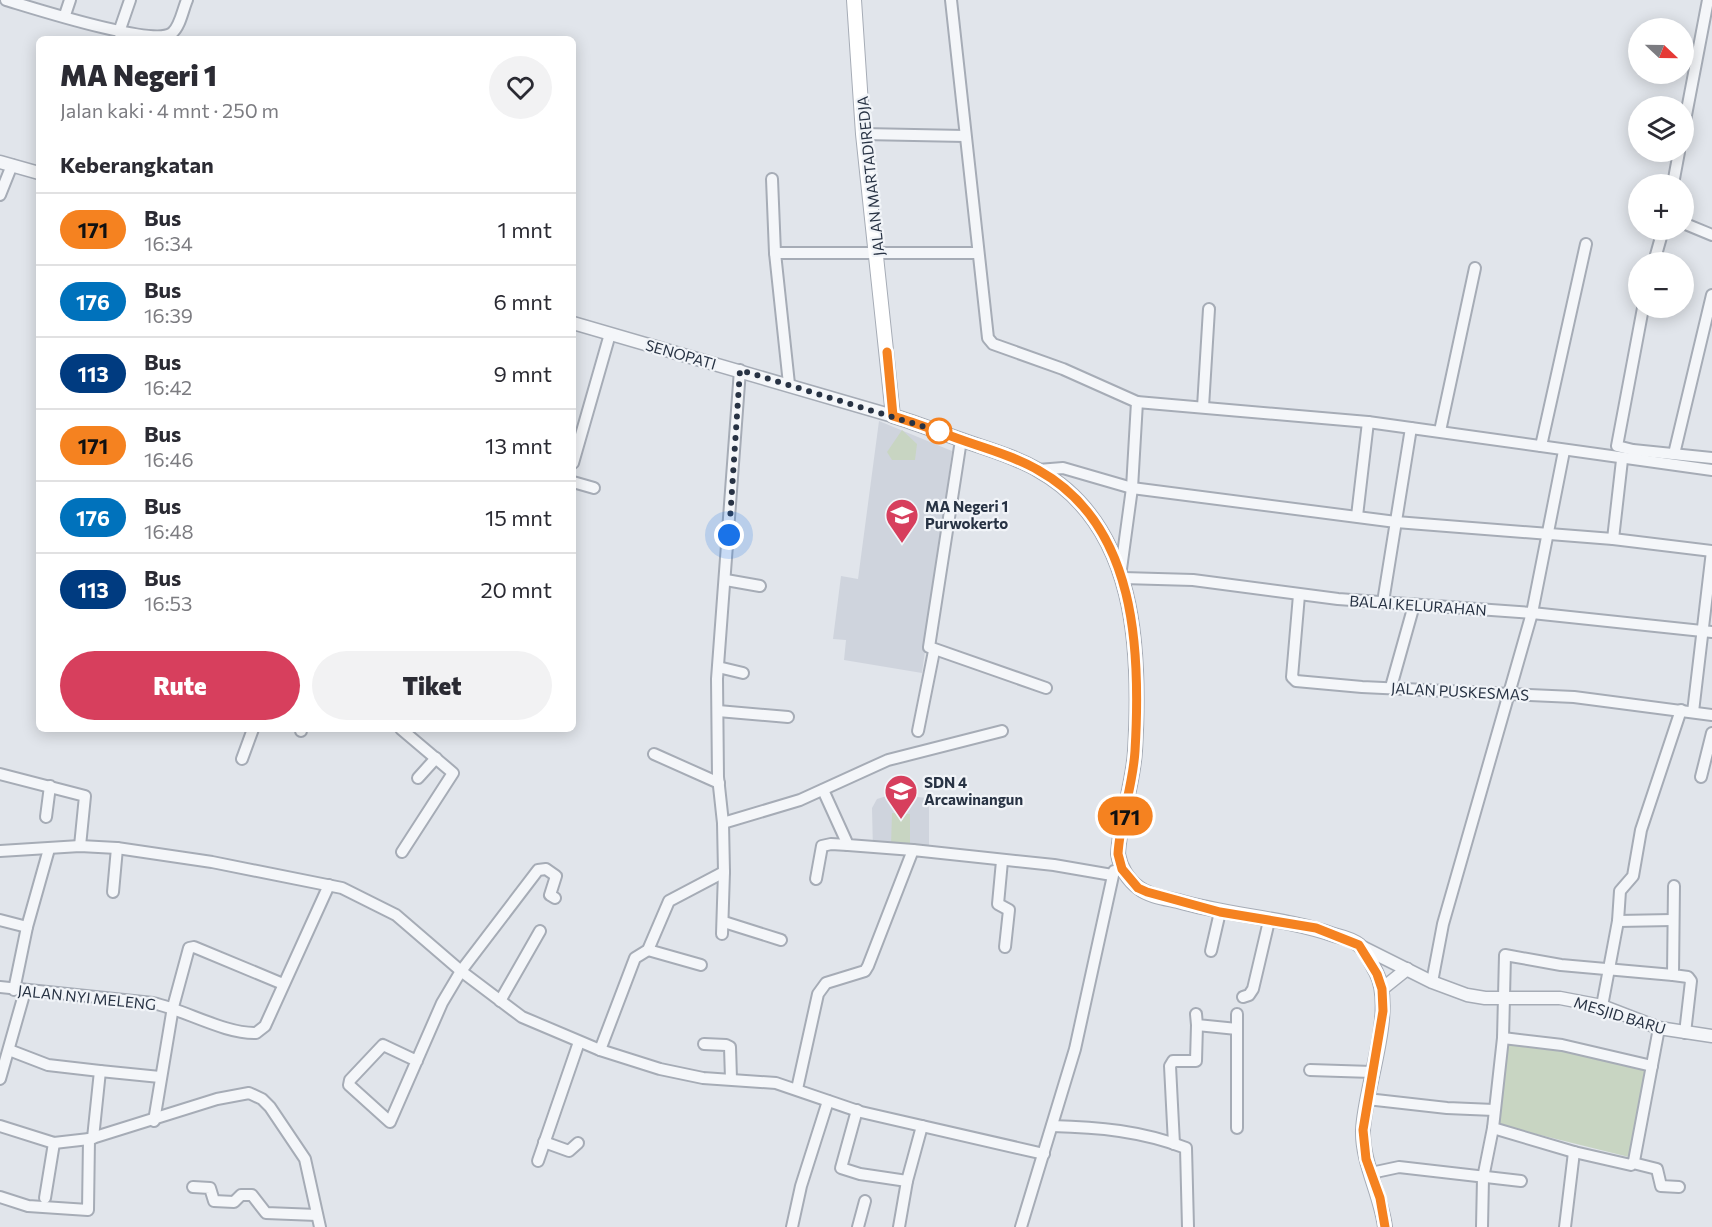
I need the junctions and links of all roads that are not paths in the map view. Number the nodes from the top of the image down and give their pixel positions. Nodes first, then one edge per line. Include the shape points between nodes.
1 (70, 0) edge
2 (130, 0) edge
3 (187, 0) edge
4 (854, 0) edge
5 (951, 0) edge
6 (1708, 0) edge
7 (11, 1) edge
8 (65, 15) junction
9 (119, 32) junction
10 (1690, 96) edge
11 (863, 134) junction
12 (964, 136) junction
13 (6, 163) edge
14 (36, 172) edge
15 (772, 179) dead end
16 (0, 195) edge
17 (1694, 228) edge
18 (1712, 235) edge
19 (1586, 244) dead end
20 (877, 252) junction
21 (775, 253) junction
22 (978, 254) junction
23 (1475, 268) dead end
24 (1712, 295) edge
25 (1209, 309) dead end
26 (1641, 318) edge
27 (576, 324) edge
28 (610, 334) junction
29 (740, 370) junction
30 (789, 384) junction
31 (1137, 402) junction
32 (1203, 407) junction
33 (893, 416) junction
34 (1368, 422) junction
35 (1411, 428) junction
36 (1440, 431) junction
37 (961, 440) junction
38 (1541, 446) junction
39 (1564, 451) junction
40 (576, 453) edge
41 (1674, 454) junction
42 (1712, 458) edge
43 (1622, 460) junction
44 (1038, 470) junction
45 (1712, 470) edge
46 (576, 483) edge
47 (594, 488) dead end
48 (1132, 488) junction
49 (1357, 516) junction
50 (1396, 522) junction
51 (1548, 534) junction
52 (1613, 539) junction
53 (1712, 551) edge
54 (1122, 574) junction
55 (726, 580) junction
56 (760, 586) dead end
57 (1299, 595) junction
58 (1383, 602) junction
59 (1414, 604) junction
60 (1532, 613) junction
61 (1707, 632) edge
62 (934, 651) junction
63 (718, 667) junction
64 (742, 673) dead end
65 (1391, 687) junction
66 (1046, 688) dead end
67 (1509, 694) junction
68 (718, 711) junction
69 (1687, 711) junction
70 (1712, 715) edge
71 (788, 717) dead end
72 (1002, 730) dead end
73 (918, 731) dead end
74 (252, 732) edge
75 (405, 732) edge
76 (1712, 733) edge
77 (654, 754) dead end
78 (436, 758) junction
79 (242, 759) dead end
80 (0, 774) edge
81 (1701, 777) dead end
82 (418, 778) dead end
83 (718, 783) junction
84 (50, 786) junction
85 (823, 790) junction
86 (46, 817) dead end
87 (723, 823) junction
88 (848, 845) junction
89 (80, 846) junction
90 (117, 848) junction
91 (49, 849) junction
92 (913, 850) junction
93 (0, 851) edge
94 (402, 852) dead end
95 (1002, 861) junction
96 (1116, 869) junction
97 (724, 872) junction
98 (816, 879) dead end
99 (329, 885) junction
100 (1674, 886) dead end
101 (113, 892) dead end
102 (555, 898) dead end
103 (1220, 912) junction
104 (0, 920) edge
105 (1672, 920) junction
106 (1269, 921) junction
107 (1618, 921) junction
108 (724, 922) junction
109 (27, 927) junction
110 (540, 931) dead end
111 (722, 934) dead end
112 (781, 940) dead end
113 (1359, 945) junction
114 (1005, 947) dead end
115 (648, 950) junction
116 (1211, 951) dead end
117 (701, 965) dead end
118 (1609, 967) junction
119 (1407, 969) junction
120 (461, 971) junction
121 (1673, 975) junction
122 (1432, 982) junction
123 (283, 984) junction
124 (0, 987) edge
125 (1382, 989) junction
126 (20, 991) junction
127 (1243, 997) dead end
128 (1504, 997) junction
129 (500, 1001) junction
130 (1602, 1006) junction
131 (173, 1007) junction
132 (1237, 1014) dead end
133 (1659, 1028) junction
134 (1237, 1029) junction
135 (1685, 1033) junction
136 (1712, 1036) edge
137 (1503, 1038) junction
138 (579, 1042) junction
139 (704, 1044) dead end
140 (9, 1050) junction
141 (600, 1050) junction
142 (417, 1061) junction
143 (1652, 1066) junction
144 (1310, 1070) dead end
145 (100, 1071) junction
146 (1372, 1072) junction
147 (160, 1077) junction
148 (0, 1079) edge
149 (731, 1079) junction
150 (797, 1089) junction
151 (1367, 1099) junction
152 (828, 1101) junction
153 (857, 1110) junction
154 (1494, 1110) junction
155 (155, 1112) junction
156 (0, 1126) edge
157 (922, 1126) junction
158 (1052, 1126) junction
159 (1237, 1128) dead end
160 (1493, 1128) junction
161 (92, 1134) junction
162 (544, 1142) junction
163 (54, 1143) junction
164 (578, 1143) dead end
165 (1174, 1144) junction
166 (1574, 1152) junction
167 (1044, 1154) junction
168 (538, 1161) dead end
169 (1633, 1163) junction
170 (1371, 1173) junction
171 (1483, 1178) junction
172 (908, 1181) junction
173 (1521, 1181) dead end
174 (193, 1187) dead end
175 (1679, 1187) dead end
176 (0, 1197) edge
177 (45, 1198) dead end
178 (865, 1201) dead end
179 (317, 1215) junction
180 (320, 1227) edge
181 (792, 1227) edge
182 (858, 1227) edge
183 (899, 1227) edge
184 (1021, 1227) edge
185 (1188, 1227) edge
186 (1385, 1227) edge
187 (1482, 1227) edge
188 (1565, 1227) edge

1 - 8 street
2 - 9 street
3 - 9 street via 176,29 168,36
4 - 11 main road, JALAN MARTADIREDJA
5 - 12 street
6 - 10 street
7 - 8 street
8 - 9 street
11 - 12 street
11 - 20 main road, JALAN MARTADIREDJA
12 - 22 street
13 - 14 street
13 - 16 street
15 - 21 street
17 - 18 street
19 - 38 street
20 - 21 street
20 - 22 street
20 - 33 main road, JALAN MARTADIREDJA
21 - 30 street
22 - 31 street via 987,333 993,344
23 - 36 street
24 - 41 street
25 - 32 street
26 - 41 street via 1617,446
27 - 28 street, SENOPATI
28 - 29 street, SENOPATI
28 - 40 street
29 - 30 street, SENOPATI
29 - 55 street
30 - 33 street, SENOPATI
31 - 32 street
31 - 48 street
32 - 34 street
33 - 37 main road
34 - 35 street
34 - 49 street
35 - 36 street
35 - 50 street
36 - 38 street
37 - 44 main road
37 - 62 street via 928,641 928,648
38 - 39 street
39 - 43 street
39 - 51 street
41 - 42 street
43 - 45 street
43 - 52 street
44 - 48 street via 1063,468
44 - 54 main road via 1079,501 1093,517
46 - 47 street
48 - 49 street
48 - 54 street
49 - 50 street
50 - 51 street
50 - 58 street
51 - 52 street
51 - 60 street
52 - 53 street
53 - 61 street
54 - 57 street, BALAI KELURAHAN
54 - 96 main road via 1129,603 1133,656 1135,750
55 - 56 street
55 - 63 street
57 - 58 street, BALAI KELURAHAN
57 - 65 street, JALAN PUSKESMAS via 1292,680
58 - 59 street, BALAI KELURAHAN
59 - 60 street, BALAI KELURAHAN
59 - 65 street
60 - 61 street, BALAI KELURAHAN
60 - 67 street
61 - 69 street
62 - 66 street
62 - 73 street
63 - 64 street
63 - 68 street
65 - 67 street, JALAN PUSKESMAS
67 - 69 street, JALAN PUSKESMAS via 1574,697
67 - 122 street via 1443,924
68 - 71 street
68 - 83 street
69 - 70 street, JALAN PUSKESMAS
69 - 107 street via 1641,830 1635,869 1620,891
72 - 85 street via 888,760
74 - 79 street
75 - 78 street
76 - 81 street
77 - 83 street
78 - 82 street
78 - 94 street via 453,775
80 - 84 street
83 - 87 street
84 - 86 street
84 - 89 street via 85,796
85 - 87 street
85 - 88 street
87 - 97 street
88 - 92 street
88 - 98 street via 822,846
89 - 90 street
89 - 91 street
90 - 99 street
90 - 101 street
91 - 93 street
91 - 109 street
92 - 95 street
92 - 150 street via 865,971 826,983 818,994
95 - 96 street
95 - 114 street via 998,904 1009,910
96 - 103 main road via 1143,891
96 - 158 street via 1083,1017
97 - 108 street
97 - 115 street via 669,901
99 - 120 street via 355,893 396,915
99 - 123 street, JALAN NYI MELENG
100 - 105 street
102 - 120 street via 550,895 556,876 546,869 537,870
103 - 106 main road
103 - 116 street
104 - 109 street
105 - 107 street
105 - 121 street
106 - 113 main road via 1316,928
106 - 127 street via 1253,989
107 - 118 street
108 - 111 street
108 - 112 street
109 - 126 street
110 - 129 street
113 - 119 street, MESJID BARU
113 - 125 main road
115 - 117 street
115 - 141 street via 635,958
118 - 121 street
118 - 128 street via 1545,963 1507,953
118 - 130 street
119 - 122 street, MESJID BARU
119 - 125 street
120 - 129 street
120 - 142 street via 432,1022
121 - 135 street via 1691,979
122 - 128 street, MESJID BARU via 1467,995
123 - 131 street, JALAN NYI MELENG via 265,1026 256,1033 242,1032
123 - 131 street via 192,946 186,955
124 - 126 street, JALAN NYI MELENG
125 - 146 main road via 1383,1011
126 - 131 street, JALAN NYI MELENG
126 - 140 street
128 - 130 street, MESJID BARU via 1560,998
128 - 137 street
129 - 138 street via 534,1023
130 - 133 street, MESJID BARU
131 - 147 street
132 - 134 street
133 - 135 street, MESJID BARU
133 - 143 street
134 - 159 street
134 - 165 street via 1196,1019 1196,1061 1173,1061 1170,1066
135 - 136 street, MESJID BARU
137 - 143 street via 1562,1046
137 - 154 street
138 - 141 street
138 - 162 street
139 - 149 street via 730,1047
140 - 145 street via 48,1065
140 - 148 street
141 - 149 street via 660,1070
142 - 142 street via 390,1122 349,1084 383,1045
143 - 169 street
144 - 146 street
145 - 147 street
145 - 161 street
146 - 151 main road
147 - 155 street
149 - 150 street
150 - 152 street
151 - 154 street
151 - 170 main road via 1364,1139
152 - 153 street
152 - 181 street
153 - 157 street
153 - 172 street via 841,1168
154 - 160 street
155 - 161 street
155 - 179 street via 241,1093 256,1095 270,1107 304,1159
156 - 163 street
157 - 167 street
157 - 172 street
158 - 165 street via 1120,1130
158 - 167 street
160 - 166 street
160 - 171 street
161 - 163 street
161 - 176 street via 88,1210 28,1206
162 - 164 street via 569,1151
162 - 168 street
163 - 177 street
165 - 185 street via 1187,1149
166 - 169 street
166 - 188 street
167 - 184 street
169 - 175 street via 1657,1169 1660,1185
170 - 171 street via 1399,1167
170 - 186 main road
171 - 173 street
171 - 187 street
172 - 183 street
174 - 179 street via 210,1188 214,1201 224,1203 234,1202 240,1195 252,1195 266,1213
178 - 182 street
179 - 180 street

